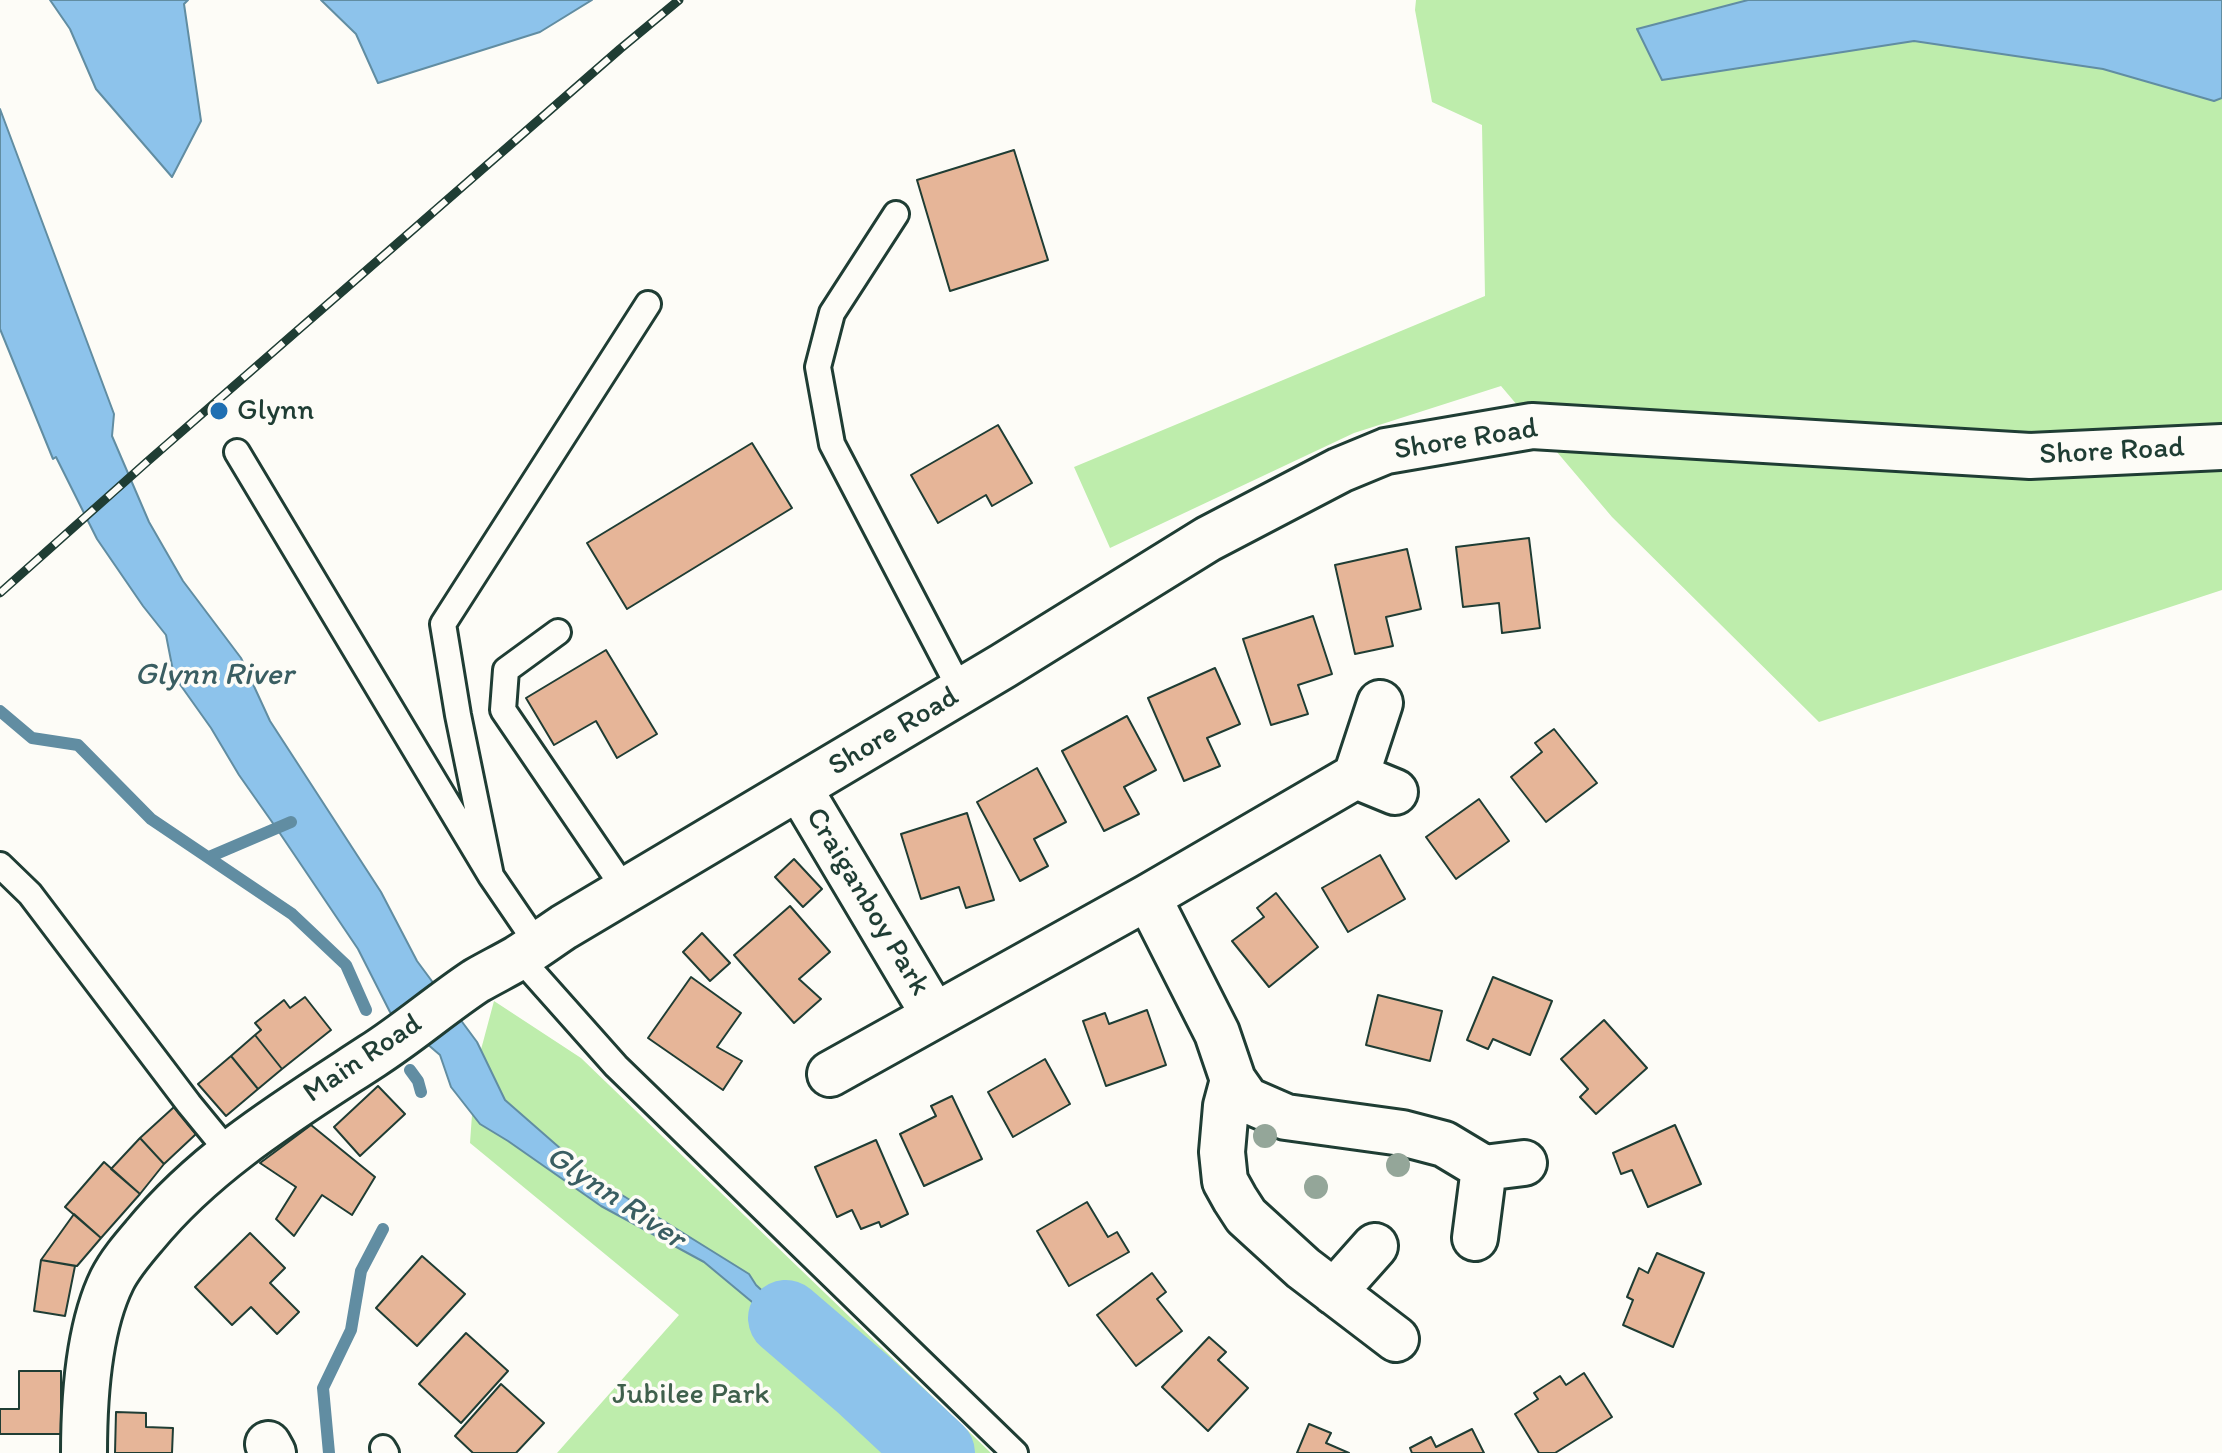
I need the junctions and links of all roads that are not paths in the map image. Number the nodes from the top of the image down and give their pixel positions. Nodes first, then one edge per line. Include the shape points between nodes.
1 (896, 214) dead end
2 (648, 304) dead end
3 (2222, 447) edge
4 (237, 452) dead end
5 (558, 632) dead end
6 (961, 691) junction
7 (1380, 703) dead end
8 (799, 788) junction
9 (0, 865) edge
10 (491, 876) junction
11 (626, 891) junction
12 (1148, 897) junction
13 (529, 951) junction
14 (934, 1015) junction
15 (830, 1074) dead end
16 (1233, 1080) junction
17 (230, 1154) junction
18 (1475, 1238) dead end
19 (1375, 1246) dead end
20 (1334, 1292) junction
21 (1396, 1339) dead end
22 (84, 1453) edge
23 (1015, 1453) edge

1 - 6 lane via 832,313 818,367 832,444
2 - 10 lane via 443,624
3 - 6 main road, Shore Road via 2030,456 1532,426 1386,451 1208,539
4 - 10 lane
5 - 11 lane via 506,670 503,710
6 - 8 main road, Shore Road
7 - 12 main road, Craiganboy Park via 1375,784
8 - 11 main road, Main Road
8 - 14 main road, Craiganboy Park
9 - 17 lane via 30,894
10 - 13 lane
11 - 13 main road, Main Road
12 - 14 main road, Craiganboy Park
12 - 16 main road via 1217,1033
13 - 17 main road, Main Road via 272,1120
13 - 23 lane via 616,1066
14 - 15 main road, Craiganboy Park
16 - 18 main road via 1247,1100 1286,1117 1416,1136 1504,1166
16 - 20 main road via 1222,1152 1225,1181 1246,1216
17 - 22 main road, Main Road via 158,1218 113,1279 94,1336
19 - 20 main road
20 - 21 main road

